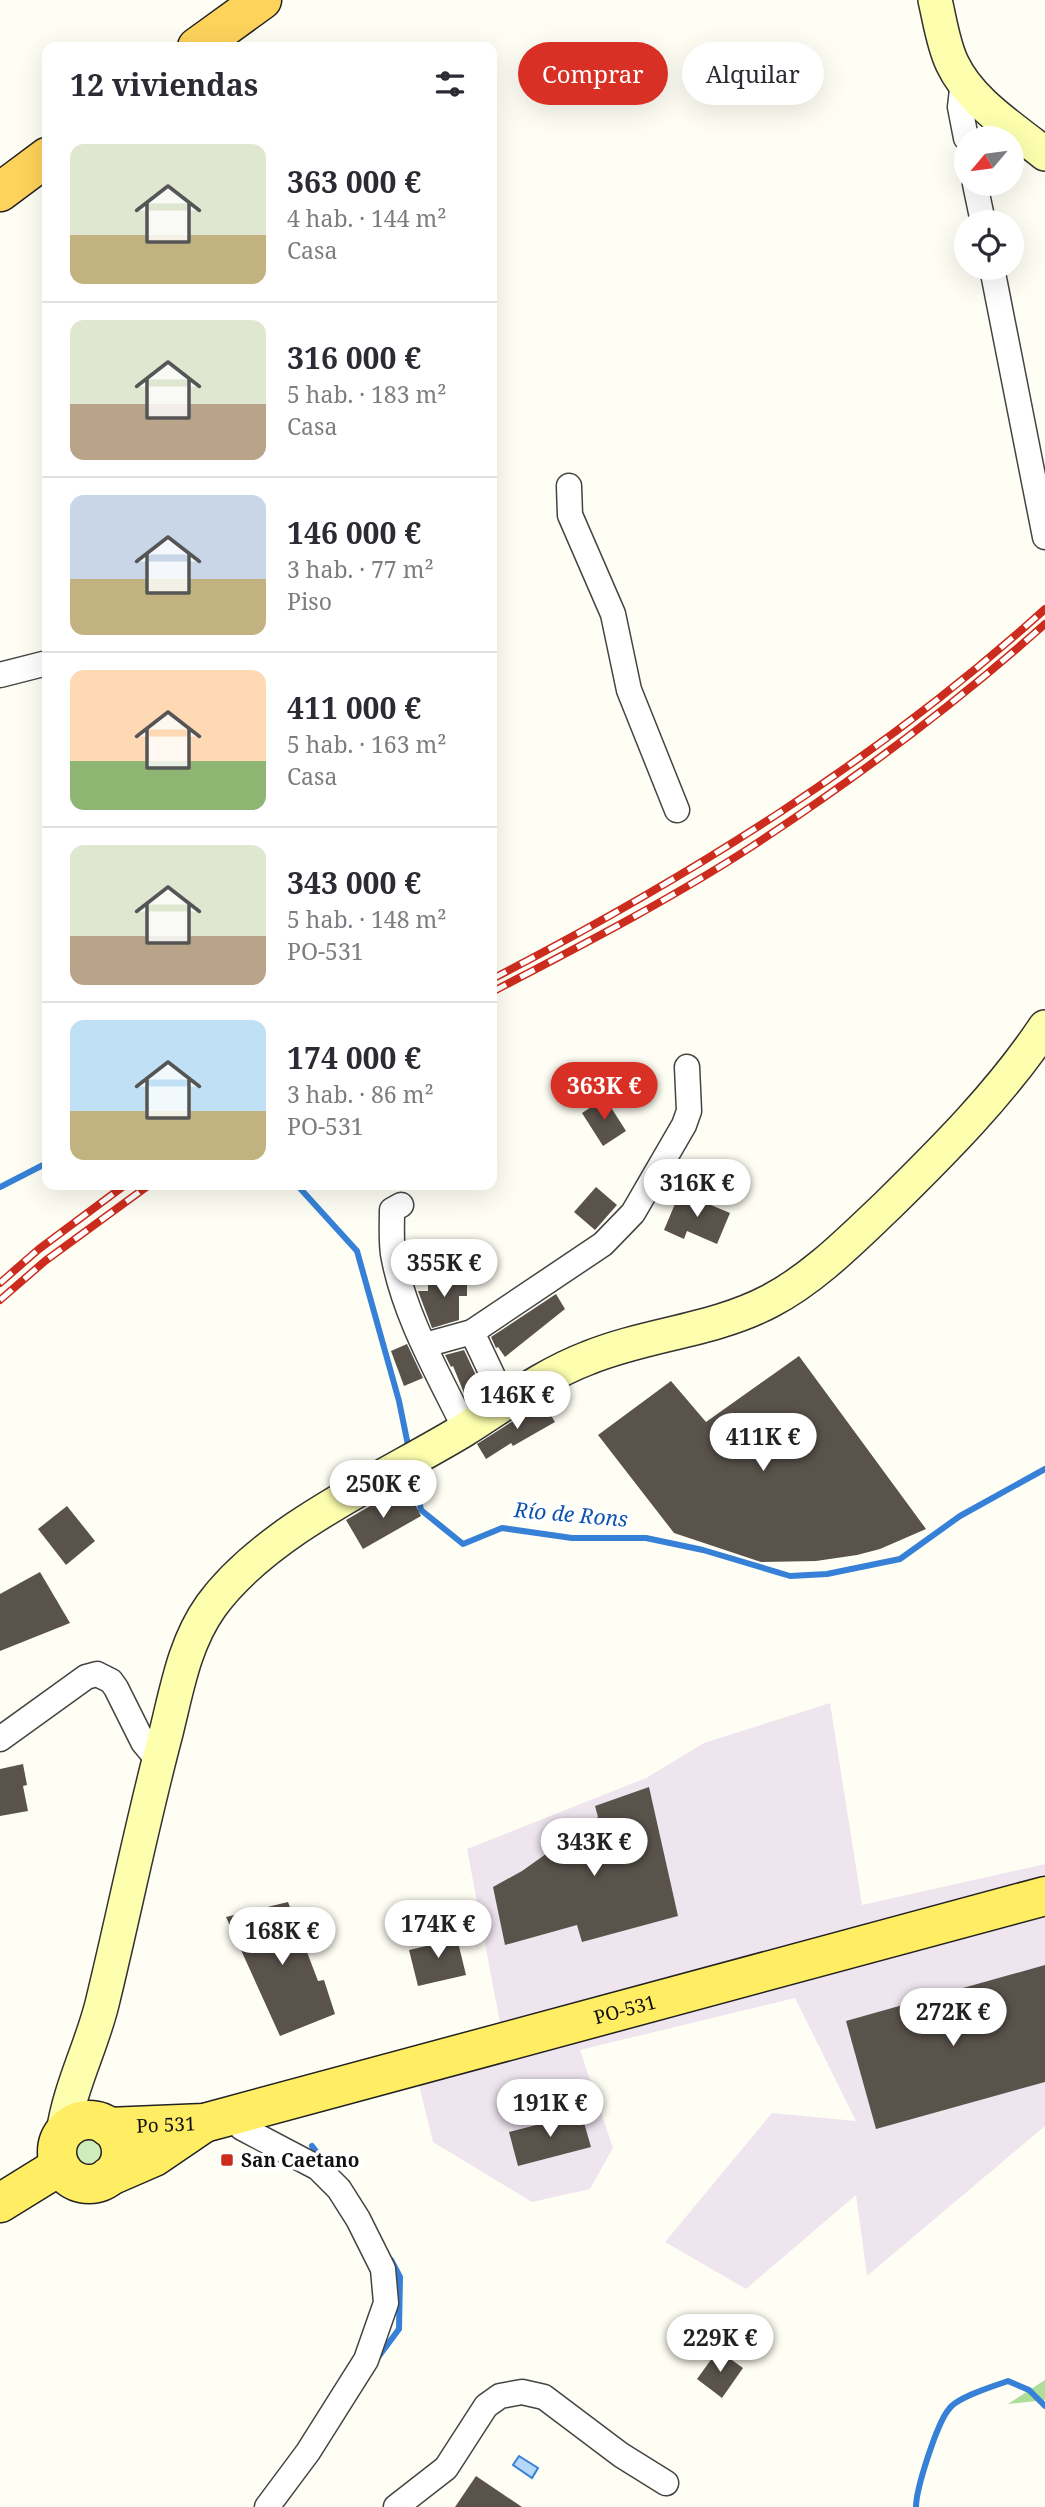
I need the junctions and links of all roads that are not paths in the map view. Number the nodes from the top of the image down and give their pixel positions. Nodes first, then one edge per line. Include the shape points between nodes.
1 (936, 0) edge
2 (257, 3) edge
3 (204, 42) edge
4 (963, 81) junction
5 (964, 126) edge
6 (1045, 154) edge
7 (42, 161) edge
8 (0, 192) edge
9 (994, 280) edge
10 (569, 486) dead end
11 (1045, 537) edge
12 (42, 664) edge
13 (0, 674) edge
14 (677, 810) dead end
15 (1045, 1027) edge
16 (687, 1067) dead end
17 (401, 1205) dead end
18 (472, 1332) junction
19 (425, 1345) junction
20 (506, 1404) junction
21 (465, 1429) junction
22 (0, 1739) edge
23 (159, 1760) junction
24 (1045, 1881) edge
25 (1045, 1896) edge
26 (1045, 1911) edge
27 (204, 2123) joint
28 (242, 2128) junction
29 (103, 2138) junction
30 (0, 2203) edge
31 (666, 2483) dead end
32 (267, 2507) edge
33 (396, 2507) edge

1 - 4 main road via 945,46
2 - 3 highway
4 - 5 street
4 - 6 main road
7 - 8 highway
9 - 11 street
10 - 14 street via 570,515 613,614 629,690
12 - 13 street
15 - 20 main road via 1024,1058 922,1171 803,1280 774,1299 719,1322 590,1357
16 - 18 street via 689,1111 684,1125 633,1213 603,1244
17 - 19 street via 392,1210 393,1252 414,1324
18 - 19 street
18 - 20 street
19 - 21 street
20 - 21 main road
21 - 23 main road via 263,1552 221,1594 193,1635
22 - 23 street via 86,1677 97,1674 111,1681 143,1742
23 - 29 main road via 96,2026 89,2100
24 - 29 street, PO-531
25 - 27 main road, PO-531
26 - 28 street, PO-531 via 816,1973 717,1994
27 - 29 main road, Po 531
28 - 29 street, PO-531
28 - 32 street via 318,2168 339,2189 383,2269 386,2303 366,2360
29 - 29 main road via 118,2141 116,2169 96,2183 83,2184 71,2178
29 - 30 main road, PO-531
31 - 33 street via 544,2397 522,2392 500,2396 486,2406 446,2468

